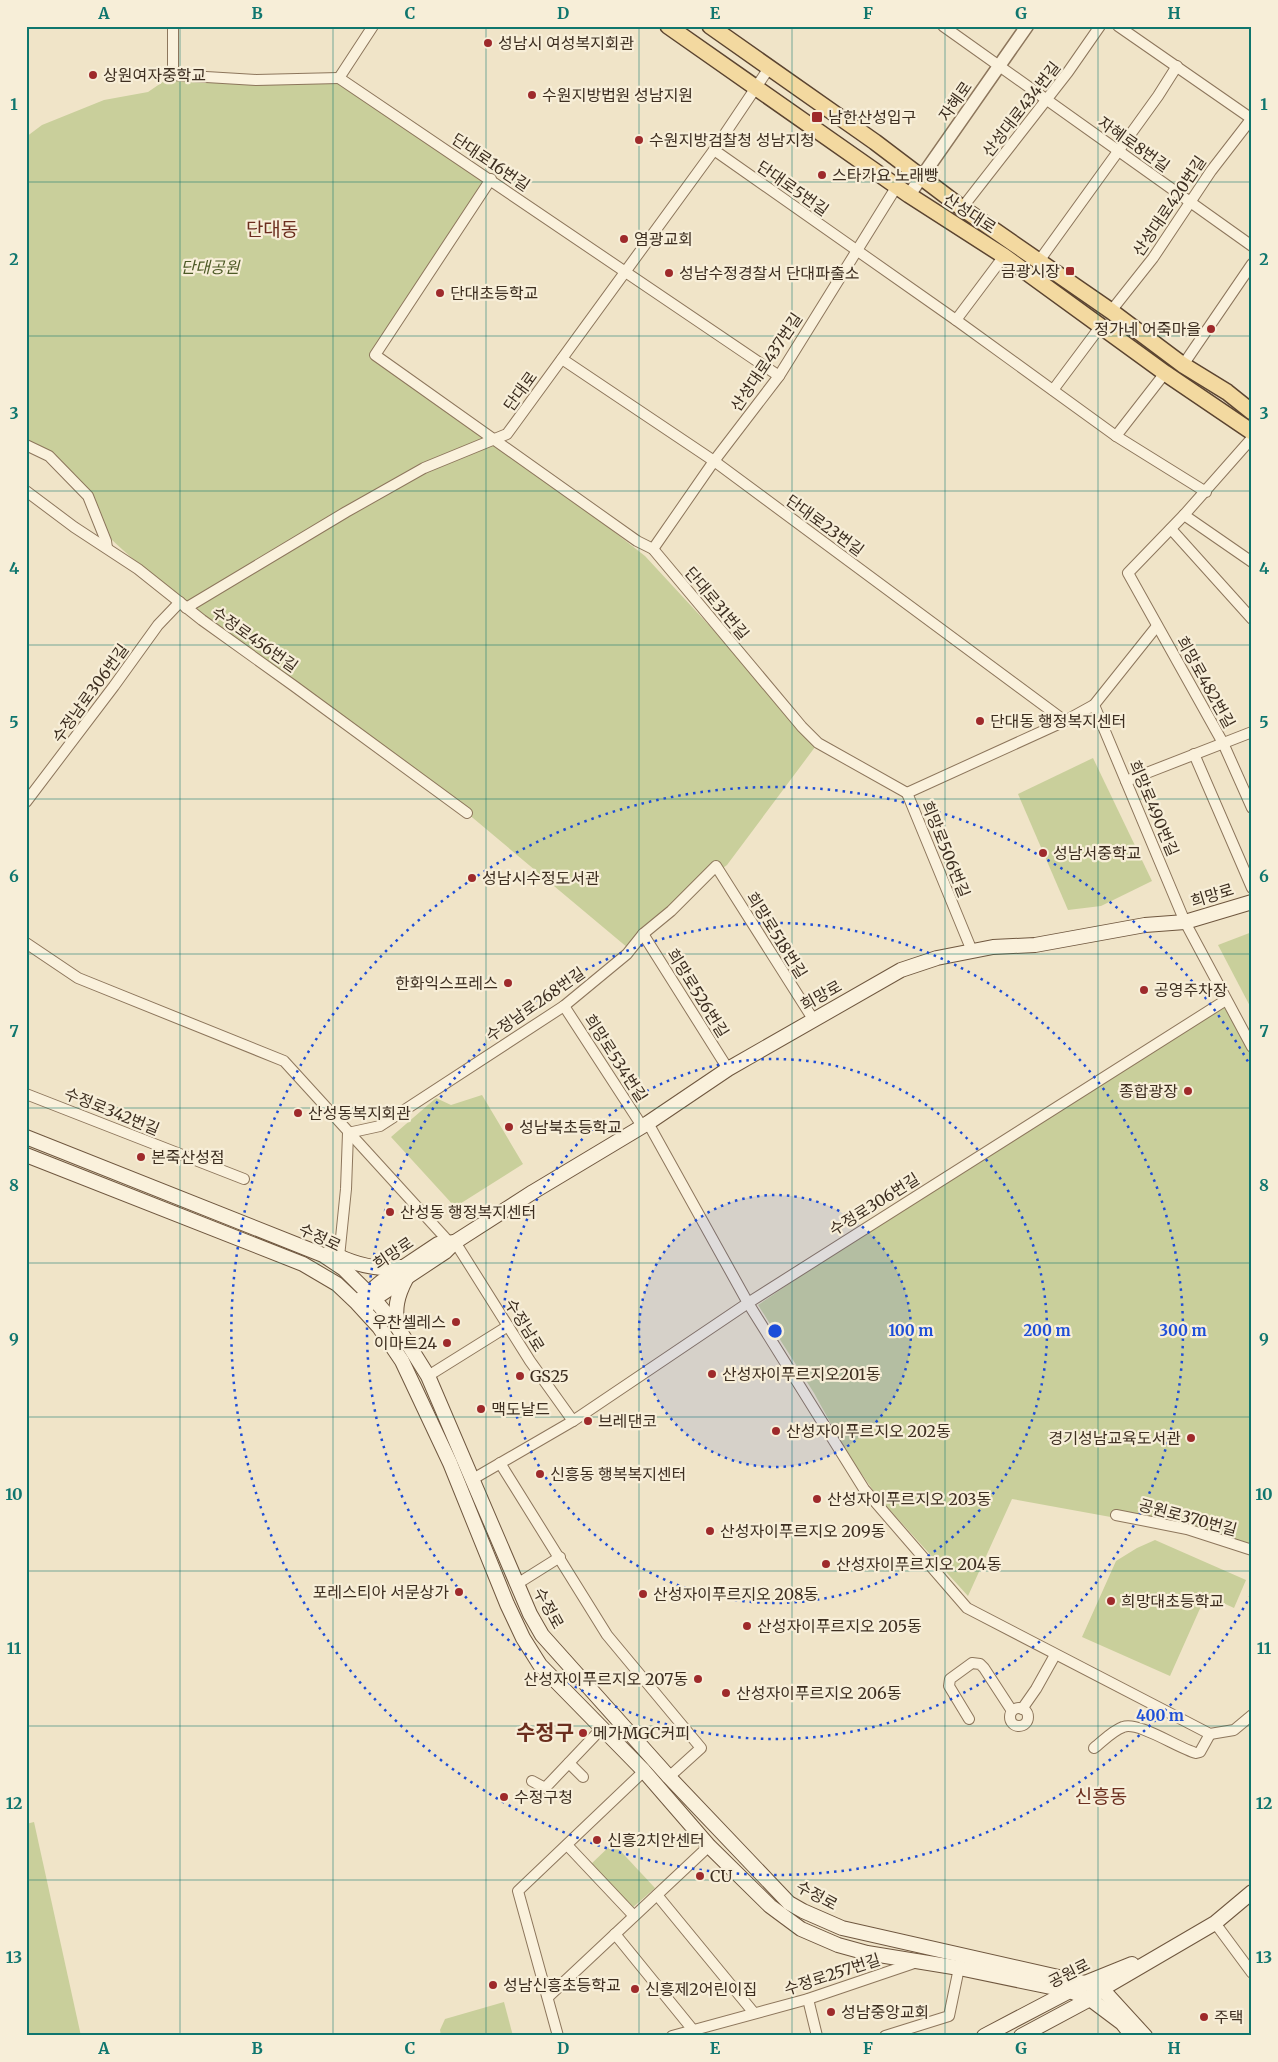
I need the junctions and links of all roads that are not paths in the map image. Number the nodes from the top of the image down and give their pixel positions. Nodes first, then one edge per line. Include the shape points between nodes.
1 (173, 26) edge
2 (373, 26) edge
3 (668, 26) edge
4 (710, 26) edge
5 (943, 26) edge
6 (1026, 26) edge
7 (1100, 26) edge
8 (1118, 26) edge
9 (1177, 66) junction
10 (1000, 67) junction
11 (769, 68) junction
12 (339, 78) junction
13 (755, 88) junction
14 (1047, 100) junction
15 (1252, 119) edge
16 (714, 150) junction
17 (1118, 151) junction
18 (922, 176) junction
19 (491, 179) junction
20 (897, 186) junction
21 (909, 195) junction
22 (1191, 202) junction
23 (962, 208) junction
24 (1252, 246) edge
25 (856, 251) junction
26 (1004, 256) junction
27 (1039, 261) junction
28 (1252, 264) edge
29 (626, 270) junction
30 (1111, 311) junction
31 (956, 320) junction
32 (1100, 327) junction
33 (562, 359) junction
34 (1183, 365) junction
35 (1165, 373) junction
36 (779, 376) junction
37 (1053, 390) junction
38 (1250, 408) edge
39 (1252, 432) edge
40 (1116, 436) junction
41 (1252, 438) edge
42 (496, 439) junction
43 (26, 445) edge
44 (714, 461) junction
45 (26, 491) edge
46 (1206, 492) junction
47 (1184, 515) junction
48 (1171, 529) junction
49 (107, 548) junction
50 (653, 549) junction
51 (1252, 562) edge
52 (183, 605) junction
53 (1252, 619) edge
54 (1157, 626) junction
55 (1094, 705) junction
56 (1065, 721) junction
57 (1252, 732) edge
58 (1223, 743) junction
59 (1194, 754) junction
60 (1126, 781) junction
61 (907, 793) junction
62 (26, 802) edge
63 (1252, 808) edge
64 (467, 813) dead end
65 (716, 866) joint
66 (1252, 888) edge
67 (1252, 902) edge
68 (1185, 922) junction
69 (643, 934) junction
70 (26, 943) edge
71 (972, 951) junction
72 (1226, 1000) junction
73 (564, 1006) junction
74 (813, 1020) junction
75 (1252, 1047) edge
76 (728, 1069) junction
77 (30, 1095) edge
78 (645, 1124) junction
79 (348, 1133) junction
80 (26, 1138) edge
81 (26, 1155) edge
82 (244, 1179) dead end
83 (452, 1243) junction
84 (300, 1246) junction
85 (339, 1257) junction
86 (406, 1272) junction
87 (365, 1301) junction
88 (748, 1303) junction
89 (508, 1326) junction
90 (398, 1328) junction
91 (428, 1376) junction
92 (573, 1421) junction
93 (500, 1463) junction
94 (473, 1479) junction
95 (1116, 1515) dead end
96 (1252, 1550) edge
97 (560, 1557) junction
98 (517, 1584) junction
99 (542, 1635) junction
100 (526, 1643) junction
101 (1055, 1655) junction
102 (1252, 1715) edge
103 (969, 1719) dead end
104 (602, 1728) junction
105 (1210, 1734) junction
106 (1094, 1748) dead end
107 (569, 1763) junction
108 (644, 1770) junction
109 (669, 1776) junction
110 (583, 1778) dead end
111 (532, 1781) dead end
112 (567, 1845) junction
113 (709, 1846) junction
114 (1252, 1892) edge
115 (657, 1895) junction
116 (634, 1916) junction
117 (1215, 1922) junction
118 (615, 1934) junction
119 (1172, 1948) junction
120 (918, 1962) junction
121 (959, 1968) junction
122 (1252, 1973) edge
123 (1085, 1982) junction
124 (1102, 1989) junction
125 (1070, 1992) junction
126 (548, 1997) junction
127 (808, 1999) junction
128 (1090, 1999) junction
129 (754, 2013) junction
130 (693, 2030) junction
131 (558, 2036) edge
132 (672, 2036) edge
133 (818, 2036) edge
134 (885, 2036) edge
135 (984, 2036) edge
136 (1021, 2036) edge
137 (1132, 2036) edge
138 (1145, 2036) edge

1 - 12 street via 173,75 256,80
2 - 12 street
3 - 13 main road, 산성대로
4 - 11 main road, 산성대로
5 - 10 street, 자혜로8번길
6 - 10 street, 자혜로
7 - 14 street, 산성대로434번길
8 - 9 street
9 - 15 street
9 - 17 street
10 - 14 street, 자혜로8번길
10 - 18 street, 자혜로
11 - 13 street, 단대로
11 - 18 main road, 산성대로
12 - 19 street, 단대로16번길
13 - 16 street, 단대로
13 - 20 main road, 산성대로
14 - 17 street, 자혜로8번길
14 - 23 street, 산성대로434번길
15 - 22 street, 산성대로420번길
16 - 25 street, 단대로5번길
16 - 29 street, 단대로
17 - 22 street, 자혜로8번길
17 - 27 street
18 - 21 street, 자혜로
18 - 23 main road, 산성대로
19 - 29 street, 단대로16번길
19 - 42 street, 단대로31번길 via 375,355
20 - 21 main road, 산성대로
20 - 25 street, 산성대로437번길
21 - 26 main road, 산성대로
22 - 24 street, 자혜로8번길
22 - 30 street, 산성대로420번길
23 - 27 main road, 산성대로
25 - 31 street, 단대로5번길
25 - 36 street, 산성대로437번길
26 - 31 street
26 - 32 main road, 산성대로
27 - 30 main road, 산성대로
28 - 34 street
29 - 33 street, 단대로
29 - 36 street, 단대로16번길
30 - 34 main road, 산성대로
31 - 37 street, 단대로5번길
32 - 35 main road, 산성대로
32 - 37 street
33 - 42 street, 단대로 via 507,434
33 - 44 street, 단대로23번길
34 - 38 main road, 산성대로
35 - 39 main road, 산성대로
35 - 40 street
36 - 44 street, 산성대로437번길
37 - 40 street, 단대로5번길
40 - 46 street, 단대로5번길
41 - 46 street
42 - 50 street, 단대로31번길 via 637,541
42 - 52 street, 단대로 via 424,468
43 - 49 street via 48,456 88,496
44 - 50 street, 산성대로437번길
44 - 56 street, 단대로23번길
45 - 49 street, 수정로456번길
46 - 47 street
47 - 48 street
47 - 51 street
48 - 53 street
48 - 54 street, 희망로482번길 via 1128,573
49 - 52 street, 수정로456번길
50 - 61 street, 단대로31번길 via 818,743
52 - 62 street, 수정남로306번길 via 158,625
52 - 64 street, 수정로456번길
54 - 55 street, 희망로506번길
54 - 58 street, 희망로482번길
55 - 56 street, 희망로506번길
55 - 60 street, 희망로490번길
56 - 61 street, 희망로506번길
57 - 58 street
58 - 59 street
58 - 63 street, 희망로482번길
59 - 60 street
59 - 66 street
60 - 68 street, 희망로490번길
61 - 71 street, 희망로506번길
65 - 69 street, 수정남로268번길
65 - 74 street, 희망로518번길
67 - 68 main road, 희망로
68 - 71 main road, 희망로
68 - 72 street, 희망로490번길
69 - 73 street, 수정남로268번길 via 627,954
69 - 76 street, 희망로526번길
70 - 79 street, 수정남로 via 78,978 284,1061
71 - 74 main road, 희망로 via 901,970
72 - 75 street, 희망로490번길
72 - 88 street, 수정로306번길
73 - 78 street, 희망로534번길
73 - 79 street, 수정남로268번길 via 380,1126
74 - 76 main road, 희망로
76 - 78 main road, 희망로
77 - 82 street, 수정로342번길
78 - 83 main road, 희망로
78 - 88 street, 희망로534번길
79 - 83 street, 수정남로
79 - 85 street
80 - 84 main road, 수정로
81 - 87 main road, 수정로 via 303,1264
83 - 86 main road, 희망로 via 445,1252
83 - 89 street, 수정남로
84 - 85 main road via 322,1248
84 - 87 main road, 수정로 via 334,1262
85 - 86 main road via 370,1267
86 - 87 main road, 희망로
86 - 90 main road via 395,1313
87 - 90 main road, 수정로
87 - 100 main road, 수정로 via 416,1388
88 - 92 street, 수정로306번길
88 - 101 street, 희망로534번길 via 864,1489 967,1608
89 - 91 street
89 - 92 street, 수정남로
90 - 91 main road, 수정로
91 - 94 main road, 수정로
92 - 93 street, 수정로306번길
93 - 94 street, 수정로306번길
93 - 97 street
94 - 98 main road, 수정로
95 - 96 street, 공원로370번길 via 1187,1529
97 - 98 street
97 - 109 street via 607,1635 701,1748
98 - 99 main road, 수정로
99 - 100 street
99 - 109 main road, 수정로
100 - 104 main road, 수정로 via 540,1664
101 - 103 street via 1036,1689 1017,1710 980,1664 972,1663 950,1679 949,1686
101 - 105 street, 희망로534번길
102 - 105 street via 1234,1730
104 - 107 street
104 - 108 main road, 수정로
105 - 106 street via 1206,1744 1196,1753 1128,1725
107 - 110 street
107 - 111 street via 545,1788
108 - 112 street
108 - 113 main road, 수정로
109 - 123 main road, 수정로 via 778,1892 803,1911 842,1928
112 - 116 street
112 - 126 street via 518,1891
113 - 115 street
113 - 120 main road, 수정로 via 770,1906 801,1929 838,1945
114 - 117 main road, 공원로
115 - 116 street
115 - 129 street
116 - 118 street
117 - 119 main road, 공원로
117 - 122 street
118 - 126 street
118 - 130 street
119 - 123 main road, 공원로
119 - 124 main road, 공원로
120 - 121 main road, 수정로
120 - 127 street, 수정로257번길
121 - 125 main road, 수정로
121 - 134 street via 948,2016
123 - 124 main road, 수정로
123 - 125 main road, 공원로
124 - 128 main road, 공원로
124 - 138 main road, 수정로
125 - 128 main road, 수정로
125 - 135 main road, 공원로
126 - 131 street
127 - 129 street, 수정로257번길
127 - 133 street
128 - 136 main road, 공원로
128 - 137 main road, 수정로 via 1122,2023
129 - 130 street, 수정로257번길
130 - 132 street, 수정로257번길

